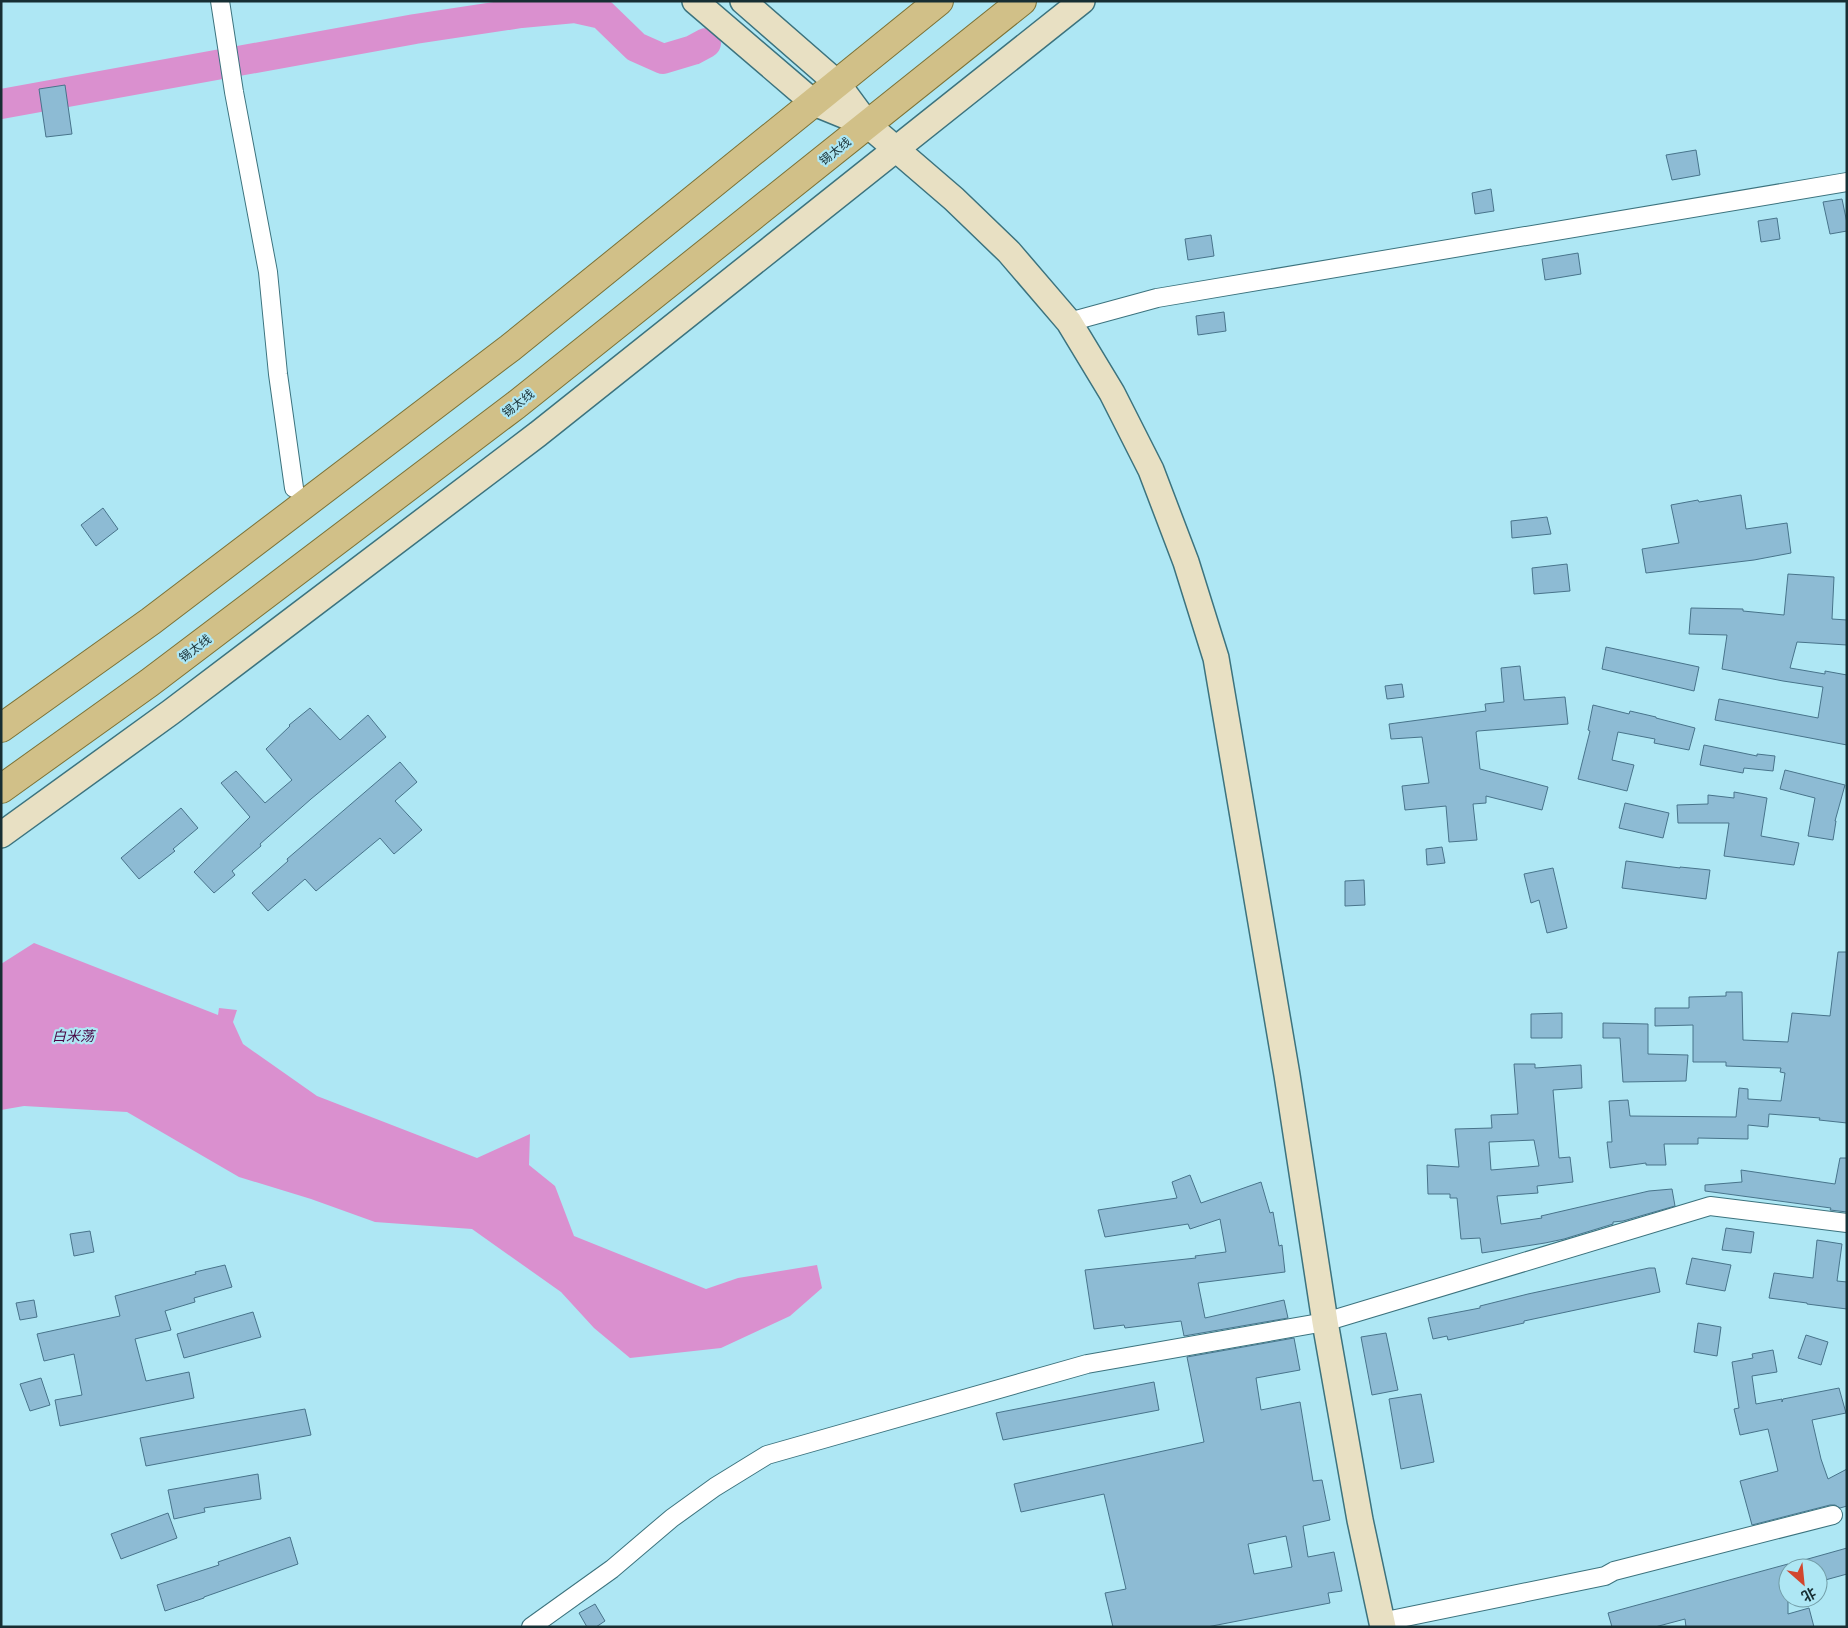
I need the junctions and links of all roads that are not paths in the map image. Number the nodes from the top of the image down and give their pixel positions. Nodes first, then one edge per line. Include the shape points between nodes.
1 (220, 1) edge
2 (695, 1) edge
3 (743, 1) edge
4 (939, 1) edge
5 (1022, 1) edge
6 (1082, 1) edge
7 (837, 83) junction
8 (814, 103) junction
9 (868, 125) junction
10 (896, 150) junction
11 (1847, 182) edge
12 (1069, 322) junction
13 (294, 488) dead end
14 (1, 728) edge
15 (1, 789) edge
16 (1, 835) edge
17 (1847, 1223) edge
18 (1325, 1322) junction
19 (1832, 1514) dead end
20 (1382, 1624) edge
21 (531, 1627) edge

1 - 13 street via 268,272
2 - 8 main road
3 - 7 main road
4 - 7 main road
5 - 9 main road, 锡太线
6 - 10 main road
7 - 8 main road
7 - 9 main road
8 - 9 main road
8 - 14 main road via 510,348 151,621
9 - 10 main road
9 - 15 main road, 锡太线 via 516,405 149,683
10 - 12 main road via 1009,252
10 - 16 main road via 538,434 171,712
11 - 12 street via 1157,298
12 - 18 main road via 1112,393 1151,470 1186,562 1216,658 1284,1056
17 - 18 street via 1710,1206
18 - 20 main road
18 - 21 street via 1087,1364 767,1455 672,1518 612,1569
19 - 20 street via 1605,1576

